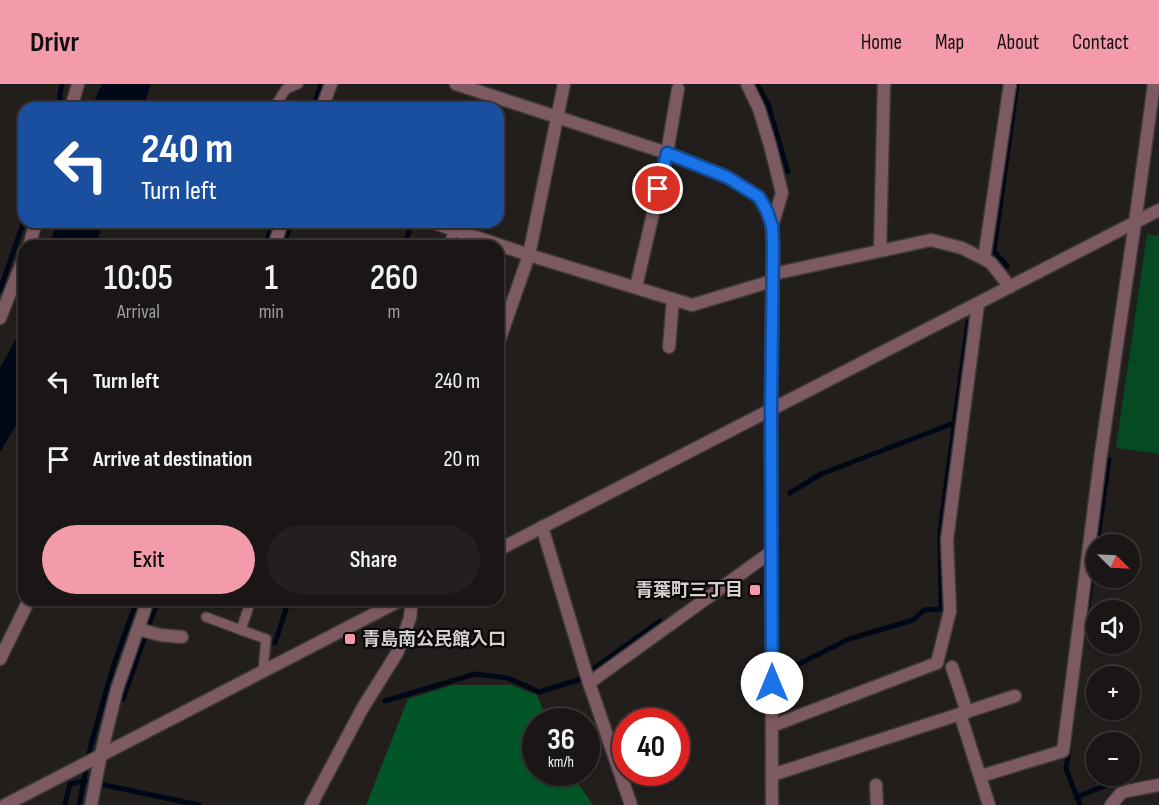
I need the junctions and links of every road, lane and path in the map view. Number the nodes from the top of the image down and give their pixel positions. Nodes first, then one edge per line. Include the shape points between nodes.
1 (78, 84) edge
2 (298, 84) edge
3 (331, 84) edge
4 (456, 84) edge
5 (564, 84) edge
6 (747, 84) edge
7 (884, 84) edge
8 (1010, 84) edge
9 (1154, 84) edge
10 (678, 89) dead end
11 (73, 102) edge
12 (278, 102) edge
13 (324, 102) edge
14 (557, 117) junction
15 (667, 153) junction
16 (1159, 210) edge
17 (1135, 223) junction
18 (772, 226) junction
19 (448, 228) edge
20 (454, 230) junction
21 (450, 240) edge
22 (484, 240) edge
23 (504, 247) edge
24 (880, 250) junction
25 (529, 255) junction
26 (984, 259) junction
27 (18, 273) edge
28 (772, 278) junction
29 (636, 287) junction
30 (1010, 287) junction
31 (674, 299) junction
32 (978, 303) junction
33 (0, 318) edge
34 (504, 327) edge
35 (669, 347) dead end
36 (771, 410) junction
37 (542, 527) junction
38 (504, 547) edge
39 (771, 552) junction
40 (26, 606) edge
41 (146, 606) edge
42 (249, 606) edge
43 (389, 606) edge
44 (411, 606) edge
45 (206, 617) dead end
46 (138, 629) junction
47 (241, 630) junction
48 (182, 637) dead end
49 (0, 658) edge
50 (952, 667) dead end
51 (263, 671) junction
52 (589, 683) junction
53 (1015, 696) dead end
54 (964, 713) junction
55 (772, 726) junction
56 (101, 754) junction
57 (772, 774) junction
58 (981, 776) junction
59 (876, 785) dead end
60 (1159, 785) edge
61 (5, 805) edge
62 (91, 805) edge
63 (311, 805) edge
64 (631, 805) edge
65 (772, 805) edge
66 (877, 805) edge
67 (989, 805) edge
68 (1111, 805) edge

1 - 11 street
2 - 12 lane via 286,89
3 - 13 street
4 - 14 street
5 - 14 street
6 - 18 street via 759,109 782,193
7 - 24 street
8 - 26 street
9 - 17 street
10 - 15 street
14 - 15 street
14 - 25 street
15 - 18 street via 727,177 759,197
15 - 29 street
16 - 17 street
17 - 30 street
17 - 58 street via 1063,751
18 - 28 street
19 - 20 street
20 - 21 lane
20 - 22 street
23 - 25 street
24 - 26 street via 931,240
24 - 28 street
25 - 29 street
25 - 34 street
26 - 30 street
27 - 33 street
28 - 31 street via 692,304
28 - 36 street
29 - 31 street
30 - 32 street
31 - 35 street
32 - 36 street
32 - 55 street via 946,540 950,611 938,663
36 - 37 street
36 - 39 street
37 - 38 street
37 - 52 street
39 - 52 street
39 - 55 street
40 - 49 street
41 - 46 street
42 - 47 lane
43 - 51 street
44 - 63 street via 397,653
45 - 47 lane
46 - 48 street
46 - 56 street via 117,689
47 - 51 lane via 266,639
50 - 54 street
51 - 56 street
52 - 64 street
53 - 54 street
54 - 57 street
54 - 58 street
55 - 57 street
56 - 61 street
56 - 62 street
57 - 65 street
58 - 67 street
59 - 66 street
60 - 68 street via 1122,792

